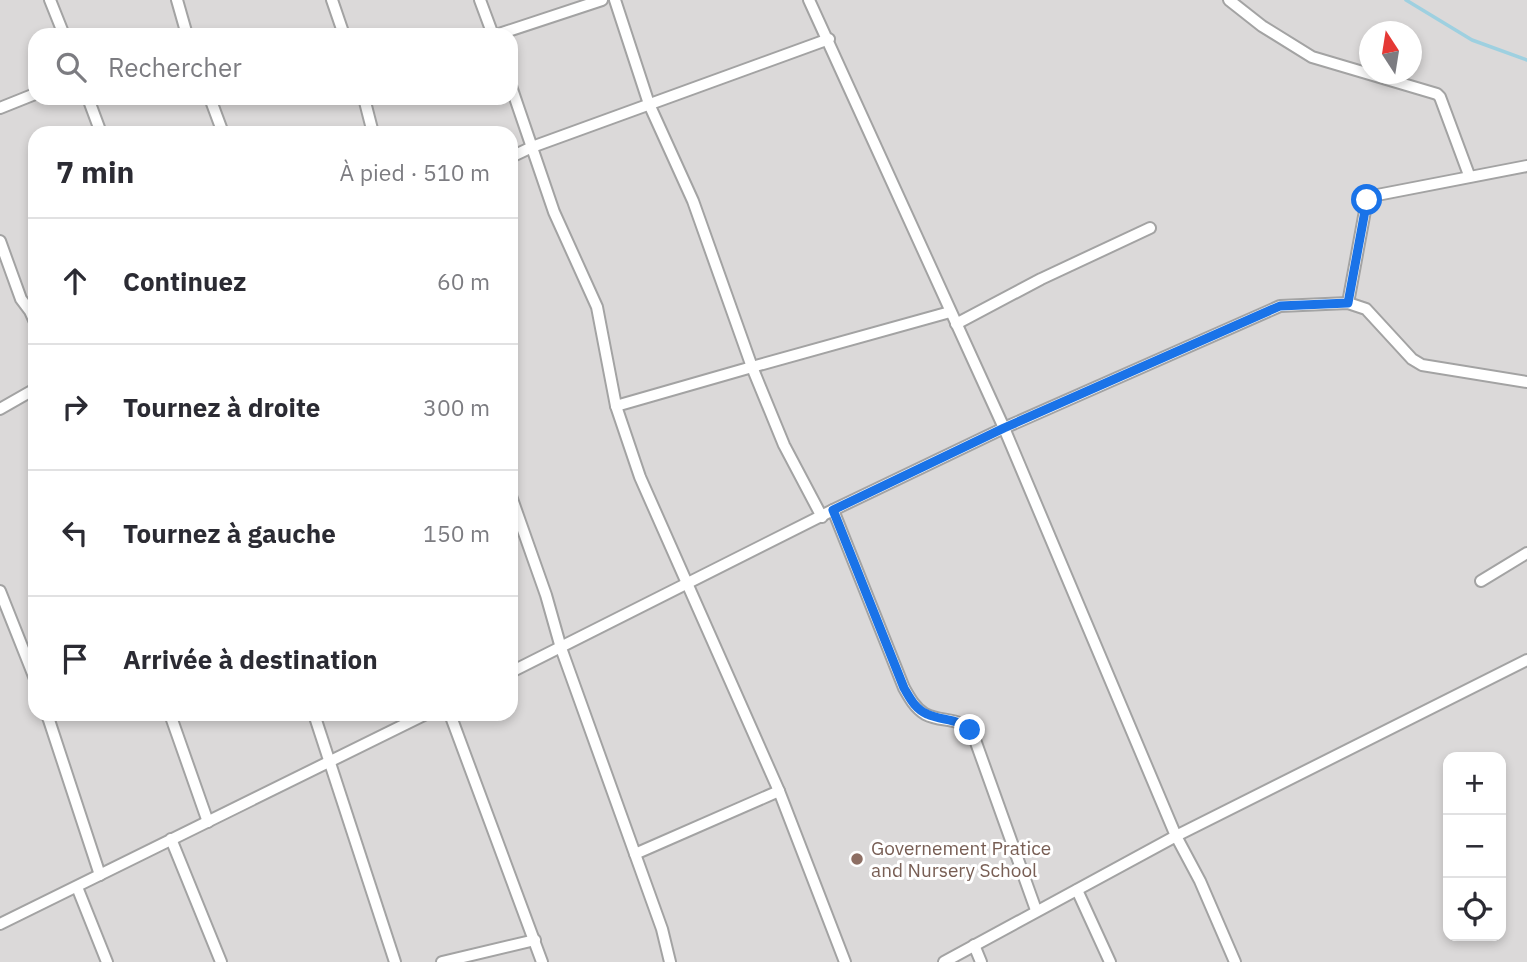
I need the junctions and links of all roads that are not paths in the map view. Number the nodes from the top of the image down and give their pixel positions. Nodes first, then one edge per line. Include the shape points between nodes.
1 (50, 0) edge
2 (177, 0) edge
3 (332, 0) edge
4 (480, 0) edge
5 (602, 0) edge
6 (615, 0) edge
7 (809, 0) edge
8 (1229, 0) edge
9 (61, 28) edge
10 (185, 28) edge
11 (342, 28) edge
12 (492, 28) edge
13 (516, 28) edge
14 (829, 39) junction
15 (28, 97) edge
16 (649, 104) junction
17 (91, 105) edge
18 (213, 105) edge
19 (366, 105) edge
20 (518, 105) edge
21 (0, 108) edge
22 (98, 126) edge
23 (220, 126) edge
24 (371, 126) edge
25 (532, 147) junction
26 (518, 154) edge
27 (1527, 166) edge
28 (1469, 175) junction
29 (1150, 228) dead end
30 (0, 241) edge
31 (1348, 303) junction
32 (28, 310) edge
33 (950, 312) junction
34 (956, 324) junction
35 (752, 367) junction
36 (1527, 382) edge
37 (28, 393) edge
38 (616, 406) junction
39 (0, 409) edge
40 (1004, 428) junction
41 (833, 510) junction
42 (518, 516) edge
43 (822, 517) junction
44 (1527, 553) edge
45 (1481, 582) dead end
46 (686, 583) junction
47 (0, 591) edge
48 (561, 648) junction
49 (1527, 660) edge
50 (28, 661) edge
51 (518, 669) edge
52 (49, 721) edge
53 (172, 721) edge
54 (317, 721) edge
55 (412, 721) edge
56 (453, 721) edge
57 (331, 760) junction
58 (779, 790) junction
59 (208, 822) junction
60 (1176, 836) junction
61 (172, 839) junction
62 (635, 854) junction
63 (100, 874) junction
64 (77, 887) junction
65 (1077, 890) junction
66 (1036, 910) junction
67 (0, 925) edge
68 (535, 940) junction
69 (974, 946) junction
70 (107, 962) edge
71 (221, 962) edge
72 (395, 962) edge
73 (443, 962) edge
74 (542, 962) edge
75 (670, 962) edge
76 (845, 962) edge
77 (944, 962) edge
78 (981, 962) edge
79 (1110, 962) edge
80 (1235, 962) edge

1 - 9 street
2 - 10 street
3 - 11 street
4 - 12 street
5 - 13 street
6 - 16 street
7 - 14 street
8 - 28 street via 1312,57 1437,94
14 - 16 street
14 - 33 street
15 - 21 street
16 - 25 street
16 - 35 street via 693,201
17 - 22 street
18 - 23 street
19 - 24 street
20 - 25 street
25 - 26 street
25 - 38 street via 554,212 597,307
27 - 28 street
28 - 31 street via 1372,195 1367,200
29 - 34 street via 1041,278
30 - 32 street
31 - 36 street via 1366,309 1422,365
31 - 40 street via 1280,306
33 - 34 street
33 - 35 street
34 - 40 street
35 - 38 street
35 - 43 street via 784,444
37 - 39 street
38 - 46 street via 640,477
40 - 41 street
40 - 60 street
41 - 43 street
41 - 66 street via 913,703 925,714 964,723 974,737
42 - 48 street
43 - 46 street
44 - 45 street
46 - 48 street
46 - 58 street
47 - 50 street
48 - 51 street
48 - 62 street
49 - 60 street
52 - 63 street
53 - 59 street
54 - 57 street
55 - 57 street
56 - 68 street
57 - 59 street
57 - 72 street
58 - 62 street
58 - 76 street
59 - 61 street
60 - 65 street
60 - 80 street
61 - 63 street
61 - 71 street
62 - 75 street via 663,929
63 - 64 street
64 - 67 street
64 - 70 street
65 - 66 street
65 - 79 street
66 - 69 street
68 - 73 street
68 - 74 street
69 - 77 street
69 - 78 street

